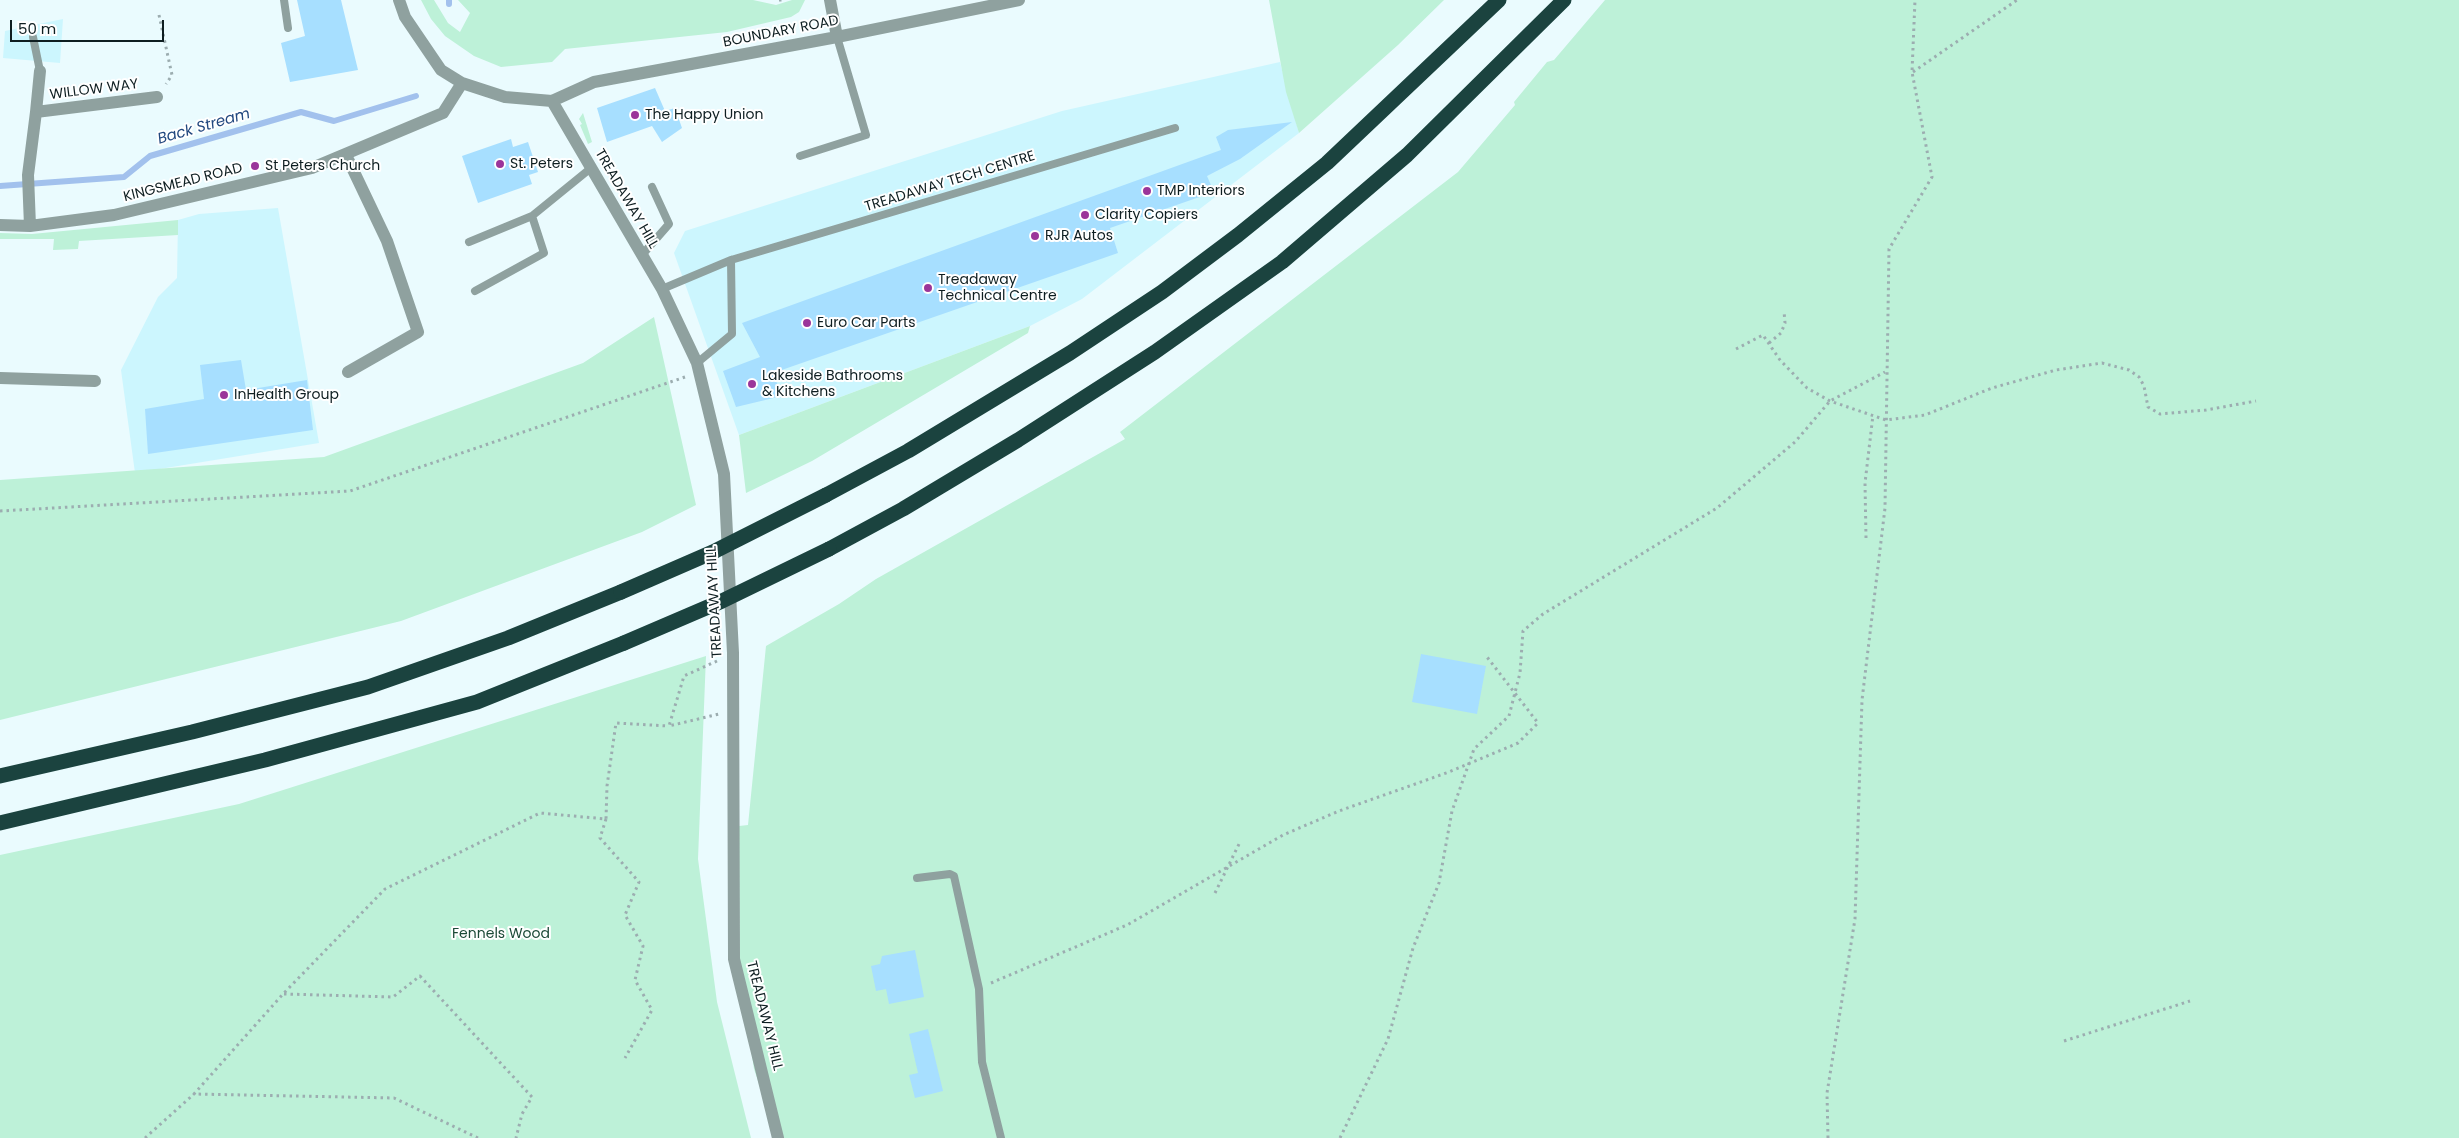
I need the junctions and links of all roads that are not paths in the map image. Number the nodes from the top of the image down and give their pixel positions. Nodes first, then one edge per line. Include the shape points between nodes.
1 (284, 0) edge
2 (399, 0) edge
3 (830, 0) edge
4 (1019, 0) edge
5 (1499, 0) edge
6 (1564, 0) edge
7 (288, 28) dead end
8 (33, 37) dead end
9 (837, 37) junction
10 (40, 71) joint
11 (462, 83) junction
12 (157, 97) road end
13 (552, 101) junction
14 (36, 112) junction
15 (1176, 128) dead end
16 (346, 155) junction
17 (800, 156) dead end
18 (591, 168) junction
19 (652, 187) dead end
20 (532, 216) junction
21 (0, 225) edge
22 (30, 226) junction
23 (469, 242) dead end
24 (642, 255) junction
25 (731, 260) junction
26 (662, 289) junction
27 (475, 291) dead end
28 (699, 367) junction
29 (348, 372) dead end
30 (0, 378) edge
31 (96, 380) dead end
32 (0, 776) edge
33 (0, 823) edge
34 (917, 878) dead end
35 (778, 1138) edge
36 (1001, 1138) edge

1 - 7 lane
2 - 11 street via 405,17 441,70
3 - 9 street
4 - 9 street, BOUNDARY ROAD
5 - 32 highway, bridge via 1327,163 1162,292 1070,353 908,451 826,496 713,552 621,592 508,638 368,687
6 - 33 highway, bridge via 1407,155 1282,262 1155,352 1018,440 829,549 722,601 478,702 266,760
8 - 10 lane
9 - 13 street, BOUNDARY ROAD via 594,82
9 - 17 lane via 866,135
10 - 14 street, WILLOW WAY
11 - 13 street via 505,97
11 - 16 street, KINGSMEAD ROAD via 443,114
12 - 14 street, WILLOW WAY
13 - 18 street, TREADAWAY HILL
14 - 22 street, WILLOW WAY via 28,175
15 - 25 lane, TREADAWAY TECH CENTRE
16 - 22 street, KINGSMEAD ROAD via 312,168 114,215
16 - 29 street via 387,240 418,332
18 - 20 lane
18 - 24 street, TREADAWAY HILL
19 - 24 lane via 669,224
20 - 23 lane
20 - 27 lane via 544,253
21 - 22 street, KINGSMEAD ROAD
24 - 26 street, TREADAWAY HILL
25 - 26 lane, TREADAWAY TECH CENTRE
25 - 28 lane via 732,334
26 - 28 street, TREADAWAY HILL
28 - 35 street, TREADAWAY HILL via 724,474 734,653 734,958
30 - 31 street
34 - 36 lane via 954,876 979,989 982,1062

